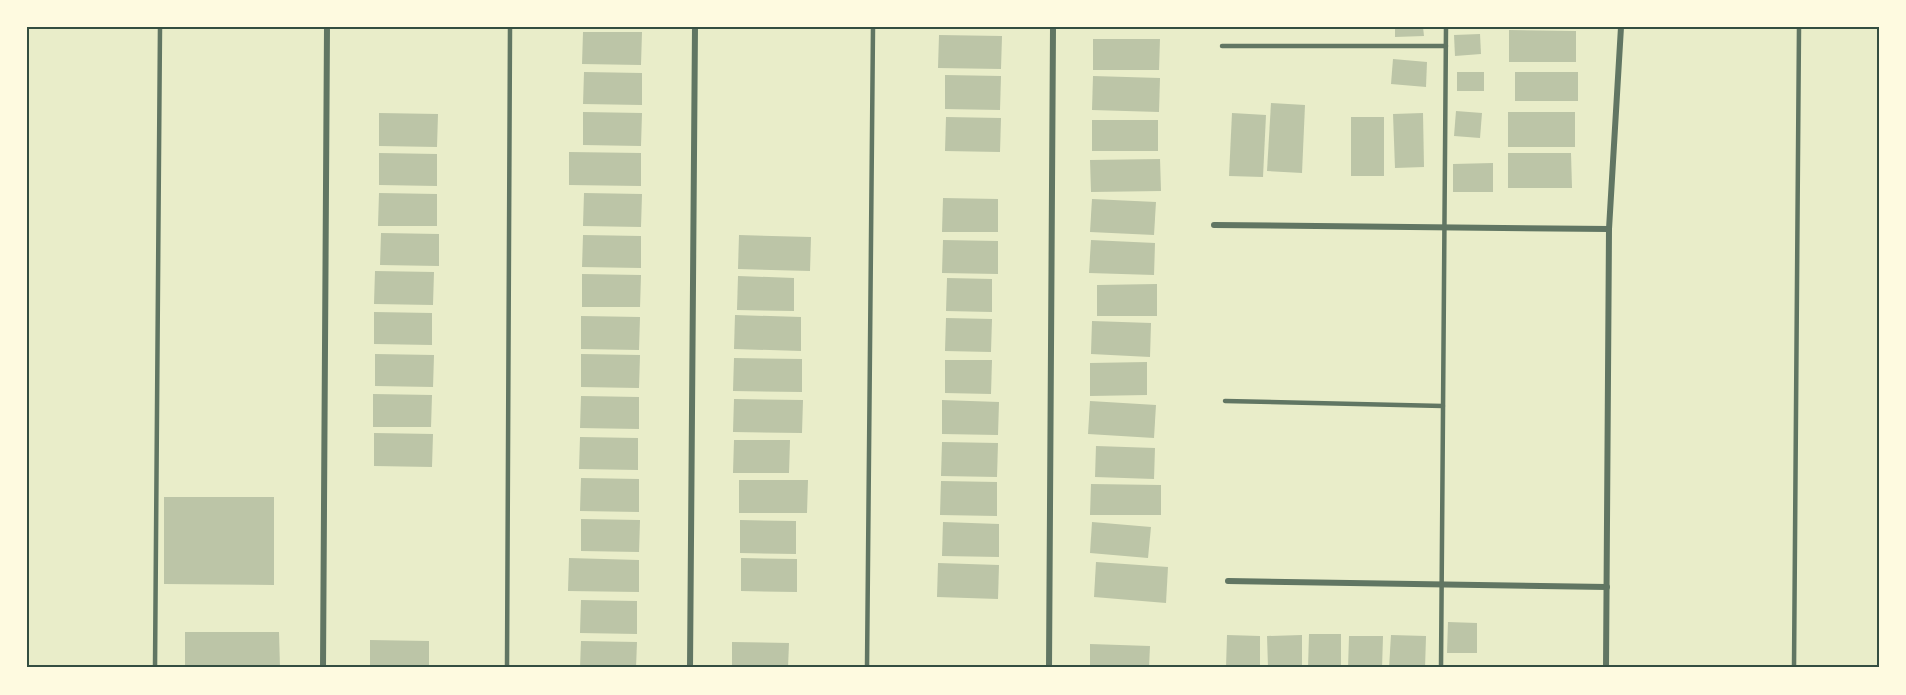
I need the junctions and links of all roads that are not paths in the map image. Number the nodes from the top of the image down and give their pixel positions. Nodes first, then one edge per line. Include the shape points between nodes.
1 (160, 27) edge
2 (327, 27) edge
3 (510, 27) edge
4 (694, 27) edge
5 (873, 27) edge
6 (1053, 27) edge
7 (1446, 27) edge
8 (1621, 27) edge
9 (1799, 27) edge
10 (1221, 46) dead end
11 (1446, 46) junction
12 (1214, 225) dead end
13 (1444, 227) junction
14 (1609, 229) junction
15 (1225, 400) dead end
16 (1443, 406) junction
17 (1228, 581) dead end
18 (1442, 586) junction
19 (1607, 587) junction
20 (155, 668) edge
21 (323, 668) edge
22 (507, 668) edge
23 (690, 668) edge
24 (867, 668) edge
25 (1049, 668) edge
26 (1441, 668) edge
27 (1606, 668) edge
28 (1794, 668) edge

1 - 20 lane
2 - 21 street
3 - 22 lane
4 - 23 street
5 - 24 lane
6 - 25 street
7 - 11 lane
8 - 14 street
9 - 28 lane
10 - 11 lane
11 - 13 lane
12 - 13 street
13 - 14 street
13 - 16 lane
14 - 19 street
15 - 16 lane
16 - 18 lane
17 - 18 street
18 - 19 street
18 - 26 lane
19 - 27 street

